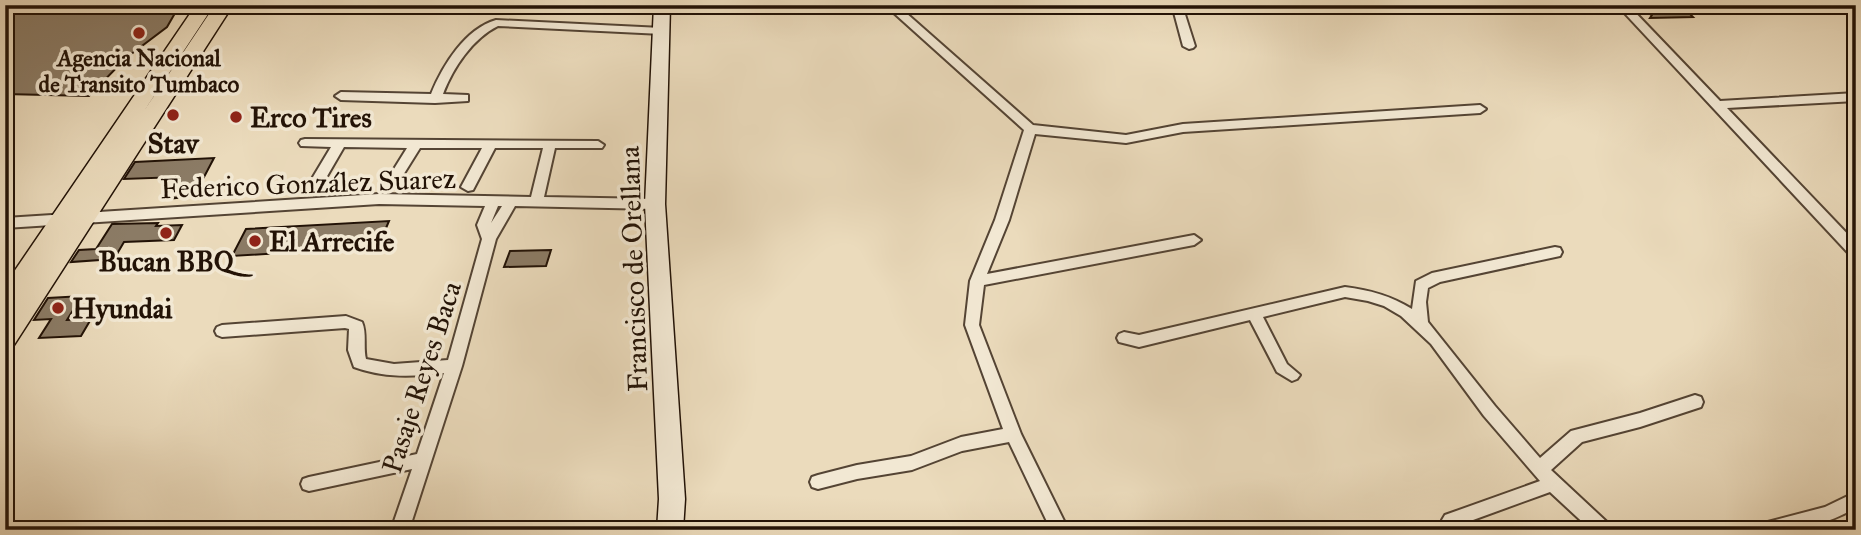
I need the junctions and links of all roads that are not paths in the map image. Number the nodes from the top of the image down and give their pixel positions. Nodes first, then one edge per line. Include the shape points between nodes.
1 (205, 5) edge
2 (223, 5) edge
3 (662, 5) edge
4 (890, 5) edge
5 (1177, 5) edge
6 (1622, 5) edge
7 (662, 31) junction
8 (1189, 46) dead end
9 (341, 96) dead end
10 (1856, 97) edge
11 (464, 98) dead end
12 (435, 99) junction
13 (1716, 105) junction
14 (1480, 109) dead end
15 (1030, 129) junction
16 (340, 143) junction
17 (491, 143) junction
18 (305, 144) dead end
19 (416, 144) junction
20 (550, 144) junction
21 (598, 145) dead end
22 (390, 185) dead end
23 (314, 187) dead end
24 (468, 187) dead end
25 (493, 203) junction
26 (510, 203) junction
27 (537, 203) junction
28 (654, 204) junction
29 (72, 220) junction
30 (5, 223) edge
31 (489, 239) junction
32 (1194, 240) dead end
33 (1555, 252) dead end
34 (1856, 252) edge
35 (977, 281) junction
36 (5, 304) edge
37 (1253, 313) junction
38 (1421, 323) junction
39 (222, 331) dead end
40 (5, 338) edge
41 (1124, 338) dead end
42 (454, 366) junction
43 (1292, 375) dead end
44 (1696, 402) dead end
45 (1013, 434) junction
46 (422, 460) junction
47 (1539, 469) junction
48 (818, 482) dead end
49 (1554, 483) junction
50 (309, 484) dead end
51 (1856, 499) edge
52 (1451, 520) dead end
53 (1059, 529) edge
54 (400, 530) edge
55 (670, 530) edge
56 (1603, 530) edge
57 (1766, 530) edge

1 - 29 main road
2 - 29 main road
3 - 7 street, Francisco de Orellana
4 - 15 street
5 - 8 street
6 - 13 street
7 - 12 street via 485,26 442,81
7 - 28 street, Francisco de Orellana
9 - 12 street
10 - 13 street
11 - 12 street
13 - 34 street
14 - 15 street via 1183,128 1126,139
15 - 35 street via 1002,220
16 - 18 street
16 - 19 street
16 - 23 street
17 - 19 street
17 - 20 street
17 - 24 street
19 - 22 street
20 - 21 street
20 - 27 street
25 - 26 street, Federico González Suarez
25 - 29 street, Federico González Suarez via 379,199
25 - 31 street, Pasaje Reyes Baca via 484,225
26 - 27 street, Federico González Suarez
26 - 31 street, Pasaje Reyes Baca
27 - 28 street, Federico González Suarez
28 - 55 street, Francisco de Orellana via 672,499
29 - 30 street, Federico González Suarez
29 - 36 main road
29 - 40 main road
31 - 42 street, Pasaje Reyes Baca
32 - 35 street
33 - 38 street via 1437,277 1421,285
35 - 45 street via 972,325
37 - 38 street via 1345,292 1367,293
37 - 41 street via 1139,341
37 - 43 street via 1282,368
38 - 47 street via 1449,352 1475,392
39 - 42 street via 345,322 357,326 359,363 371,368
42 - 46 street, Pasaje Reyes Baca
44 - 47 street via 1577,436
45 - 48 street via 961,444 912,463
45 - 53 street
46 - 50 street
46 - 54 street, Pasaje Reyes Baca
47 - 49 street
49 - 52 street
49 - 56 street
51 - 57 street via 1828,514

